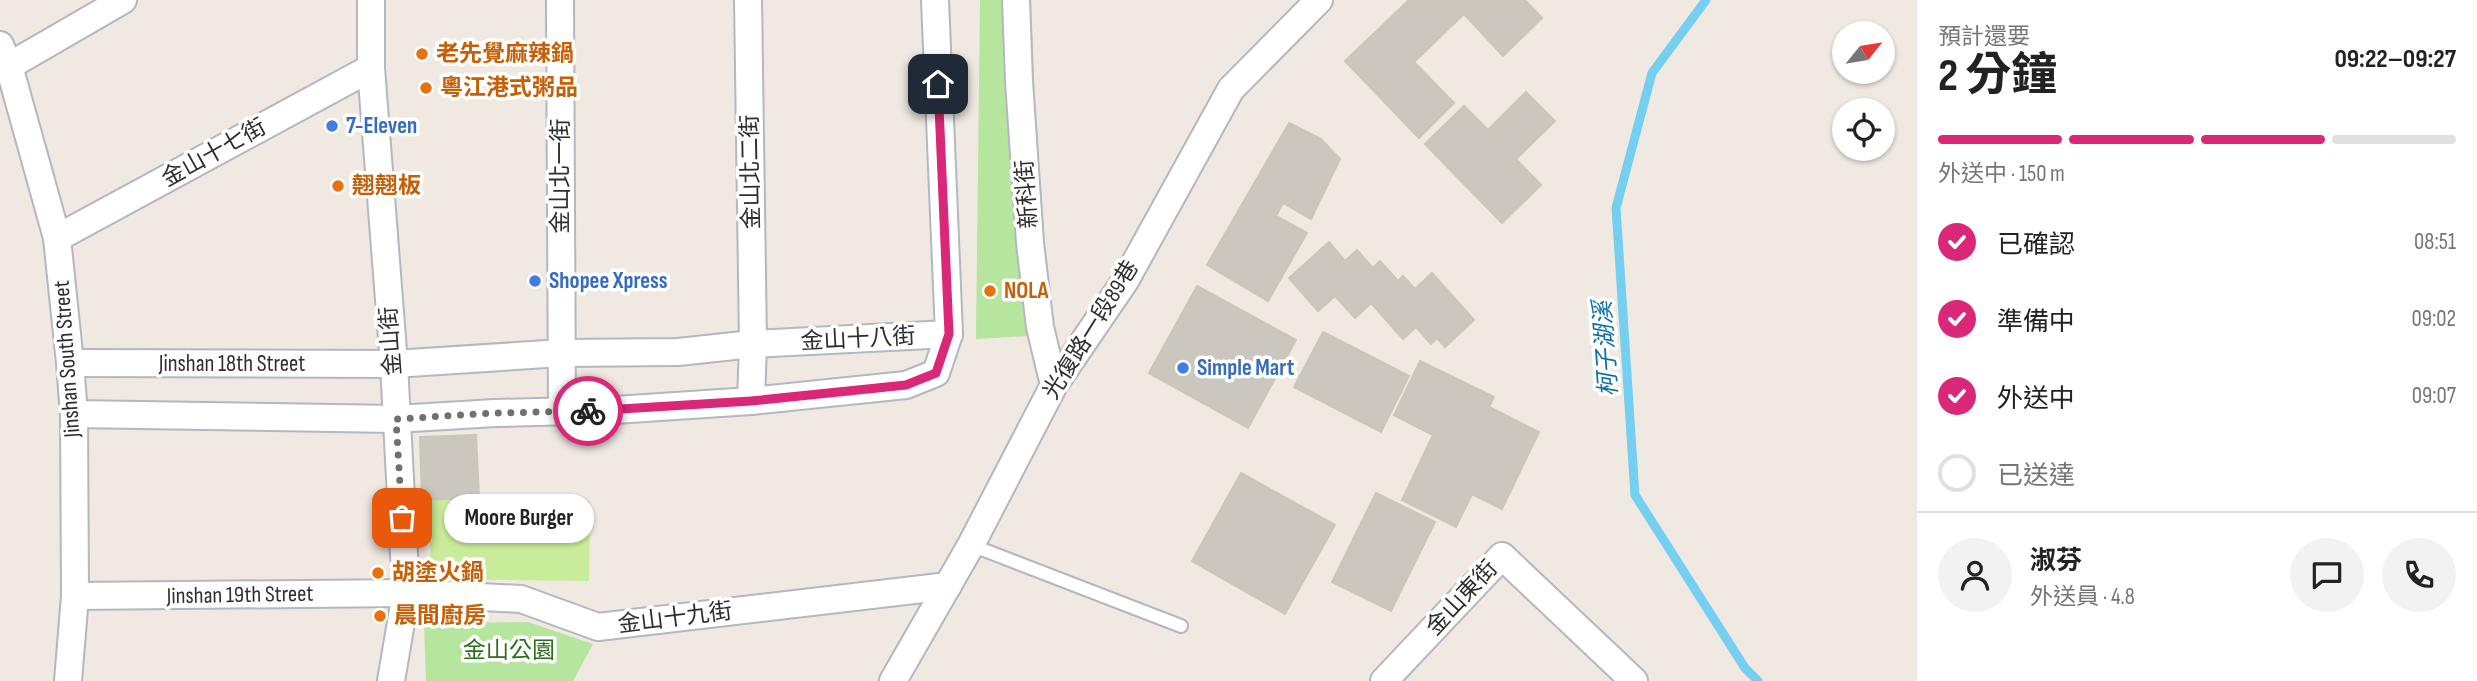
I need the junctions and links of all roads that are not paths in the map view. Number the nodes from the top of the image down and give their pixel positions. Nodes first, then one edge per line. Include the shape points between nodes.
1 (123, 0) edge
2 (371, 0) edge
3 (560, 0) edge
4 (748, 0) edge
5 (934, 0) edge
6 (1016, 0) edge
7 (1319, 0) edge
8 (5, 55) edge
9 (371, 68) junction
10 (57, 238) junction
11 (949, 334) junction
12 (753, 344) junction
13 (562, 353) junction
14 (70, 363) junction
15 (394, 364) junction
16 (1054, 385) junction
17 (751, 401) junction
18 (562, 412) junction
19 (74, 414) junction
20 (396, 419) junction
21 (971, 545) junction
22 (948, 586) junction
23 (406, 593) junction
24 (75, 596) junction
25 (1181, 626) dead end
26 (68, 681) edge
27 (390, 681) edge
28 (893, 681) edge
29 (1384, 681) edge
30 (1634, 681) edge

1 - 8 street
2 - 9 street, 金山街
3 - 13 street, 金山北一街
4 - 12 street, 金山北二街
5 - 11 street
6 - 16 street, 新科街 via 1030,243 1040,327
7 - 16 street, 光復路一段89巷 via 1231,89 1125,281
8 - 10 street, Jinshan South Street
9 - 10 street, 金山十七街
9 - 15 street, 金山街
10 - 14 street, Jinshan South Street
11 - 12 street, 金山十八街
11 - 17 street, 金山十八街 via 936,373 906,385
12 - 13 street, 金山十八街 via 678,352
12 - 17 street, 金山北二街
13 - 15 street, 金山十八街
13 - 18 street, 金山北一街
14 - 15 street, Jinshan 18th Street
14 - 19 street, Jinshan South Street
15 - 20 street, 金山街
16 - 21 street, 光復路一段89巷
17 - 18 street, 金山十八街
18 - 20 street, 金山十八街
19 - 20 street
19 - 24 street, Jinshan South Street
20 - 23 street, 金山街
21 - 22 street, 光復路一段89巷
21 - 25 lane
22 - 23 street, 金山十九街 via 598,626 521,599
22 - 28 street, 光復路一段89巷
23 - 24 street, Jinshan 19th Street
23 - 27 street, 金山街
24 - 26 street, Jinshan South Street
29 - 30 street, 金山東街 via 1502,556

